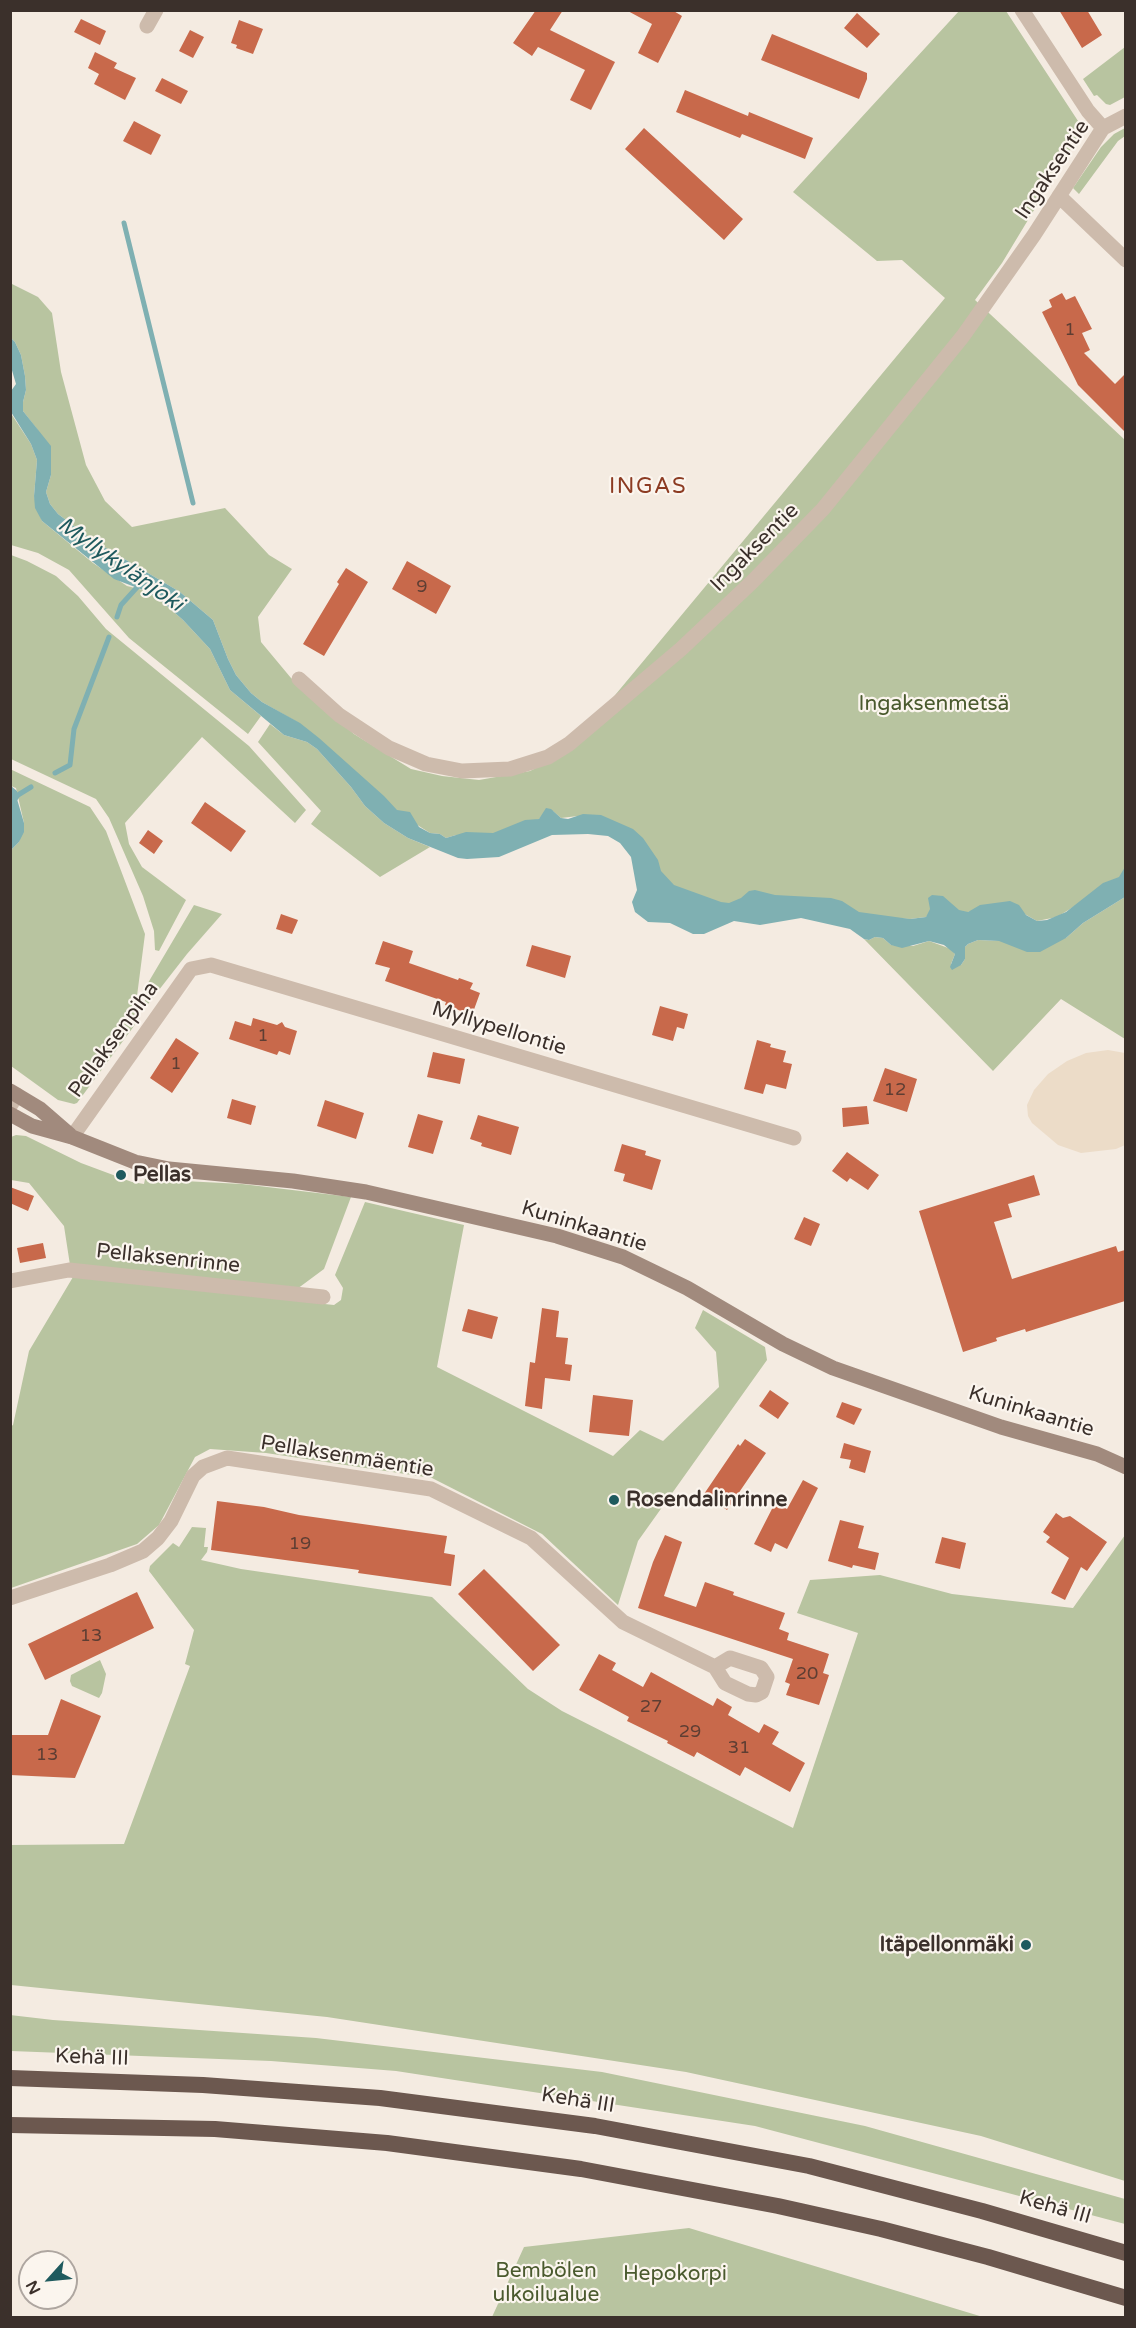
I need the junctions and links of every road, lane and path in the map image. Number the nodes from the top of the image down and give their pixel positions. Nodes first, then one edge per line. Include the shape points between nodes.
1 (156, 10) edge
2 (1022, 10) edge
3 (147, 26) dead end
4 (1125, 116) edge
5 (1103, 129) junction
6 (1059, 196) junction
7 (1125, 260) edge
8 (299, 679) dead end
9 (191, 969) joint
10 (13, 1097) edge
11 (10, 1114) edge
12 (72, 1137) junction
13 (794, 1138) dead end
14 (10, 1281) edge
15 (323, 1297) dead end
16 (1125, 1467) edge
17 (10, 1598) edge
18 (715, 1667) dead end
19 (10, 2079) edge
20 (10, 2125) edge
21 (1125, 2253) edge
22 (1125, 2298) edge

1 - 3 street
2 - 5 street
4 - 5 street, Ingaksentie
5 - 6 street, Ingaksentie
6 - 7 street
6 - 8 street, Ingaksentie via 963,336 823,509 681,649 548,757 510,769 462,771 426,764 388,748 339,715
9 - 12 street, Pellaksenpiha
9 - 13 street, Myllypellontie via 211,965
10 - 12 main road, Kuninkaantie via 40,1109
11 - 12 main road, Kuninkaantie via 32,1126
12 - 16 main road, Kuninkaantie via 135,1162 168,1169 366,1192 557,1236 623,1257 833,1368 1001,1427 1097,1454
14 - 15 street, Pellaksenrinne via 69,1270
17 - 18 street, Pellaksenmäentie via 143,1551 171,1521 194,1476 203,1467 227,1458 431,1489 531,1538 623,1622
19 - 21 highway, Kehä III via 203,2085 380,2098 595,2126 809,2166
20 - 22 highway via 215,2128 387,2143 581,2169 881,2229

